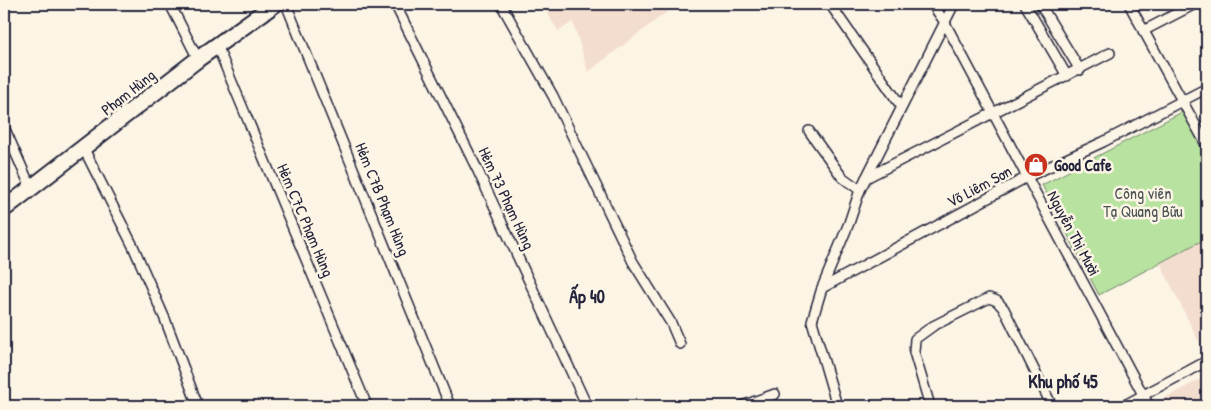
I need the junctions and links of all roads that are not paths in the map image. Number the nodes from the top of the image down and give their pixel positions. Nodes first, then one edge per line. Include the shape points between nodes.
1 (170, 4) edge
2 (275, 4) edge
3 (286, 4) edge
4 (396, 4) edge
5 (501, 4) edge
6 (830, 4) edge
7 (932, 4) edge
8 (954, 4) edge
9 (1025, 4) edge
10 (1040, 4) edge
11 (1129, 4) edge
12 (1195, 4) edge
13 (944, 21) junction
14 (1143, 31) junction
15 (217, 46) junction
16 (1110, 53) dead end
17 (198, 59) junction
18 (1080, 70) junction
19 (1067, 76) junction
20 (1207, 88) edge
21 (1183, 100) junction
22 (901, 106) junction
23 (993, 114) junction
24 (4, 127) edge
25 (809, 131) dead end
26 (1207, 146) edge
27 (84, 149) junction
28 (1027, 177) junction
29 (866, 178) junction
30 (31, 188) junction
31 (860, 190) junction
32 (4, 209) edge
33 (822, 288) junction
34 (680, 344) dead end
35 (1207, 361) edge
36 (775, 394) dead end
37 (1143, 396) junction
38 (197, 406) edge
39 (367, 406) edge
40 (450, 406) edge
41 (587, 406) edge
42 (742, 406) edge
43 (837, 406) edge
44 (930, 406) edge
45 (1052, 406) edge
46 (1123, 406) edge
47 (1149, 406) edge

1 - 17 street
2 - 15 main road, Phạm Hùng
3 - 40 street, Hẻm C7B Phạm Hùng
4 - 41 street, Hẻm 73 Phạm Hùng
5 - 34 street via 553,96 634,262
6 - 22 street
7 - 13 street, Nguyễn Thị Mười
8 - 13 street
9 - 19 street
10 - 18 street
11 - 14 street
12 - 14 street
13 - 22 street
13 - 23 street, Nguyễn Thị Mười
14 - 21 street
15 - 17 main road, Phạm Hùng
15 - 39 street, Hẻm C7C Phạm Hùng
16 - 18 street
17 - 27 main road, Phạm Hùng
18 - 19 street
19 - 23 street
20 - 21 street, Võ Liêm Sơn
21 - 26 street
21 - 28 street, Võ Liêm Sơn
22 - 29 street
23 - 28 street, Nguyễn Thị Mười
23 - 29 street
24 - 30 street
25 - 31 street via 842,177
27 - 30 main road, Phạm Hùng
27 - 38 street via 133,246
28 - 33 street, Võ Liêm Sơn
28 - 37 street, Nguyễn Thị Mười
29 - 31 street
30 - 32 main road, Phạm Hùng
31 - 33 street
33 - 43 street via 812,321
35 - 37 street
36 - 42 street
37 - 46 street
37 - 47 street, Nguyễn Thị Mười
44 - 45 street via 914,352 915,339 989,298 1004,309

